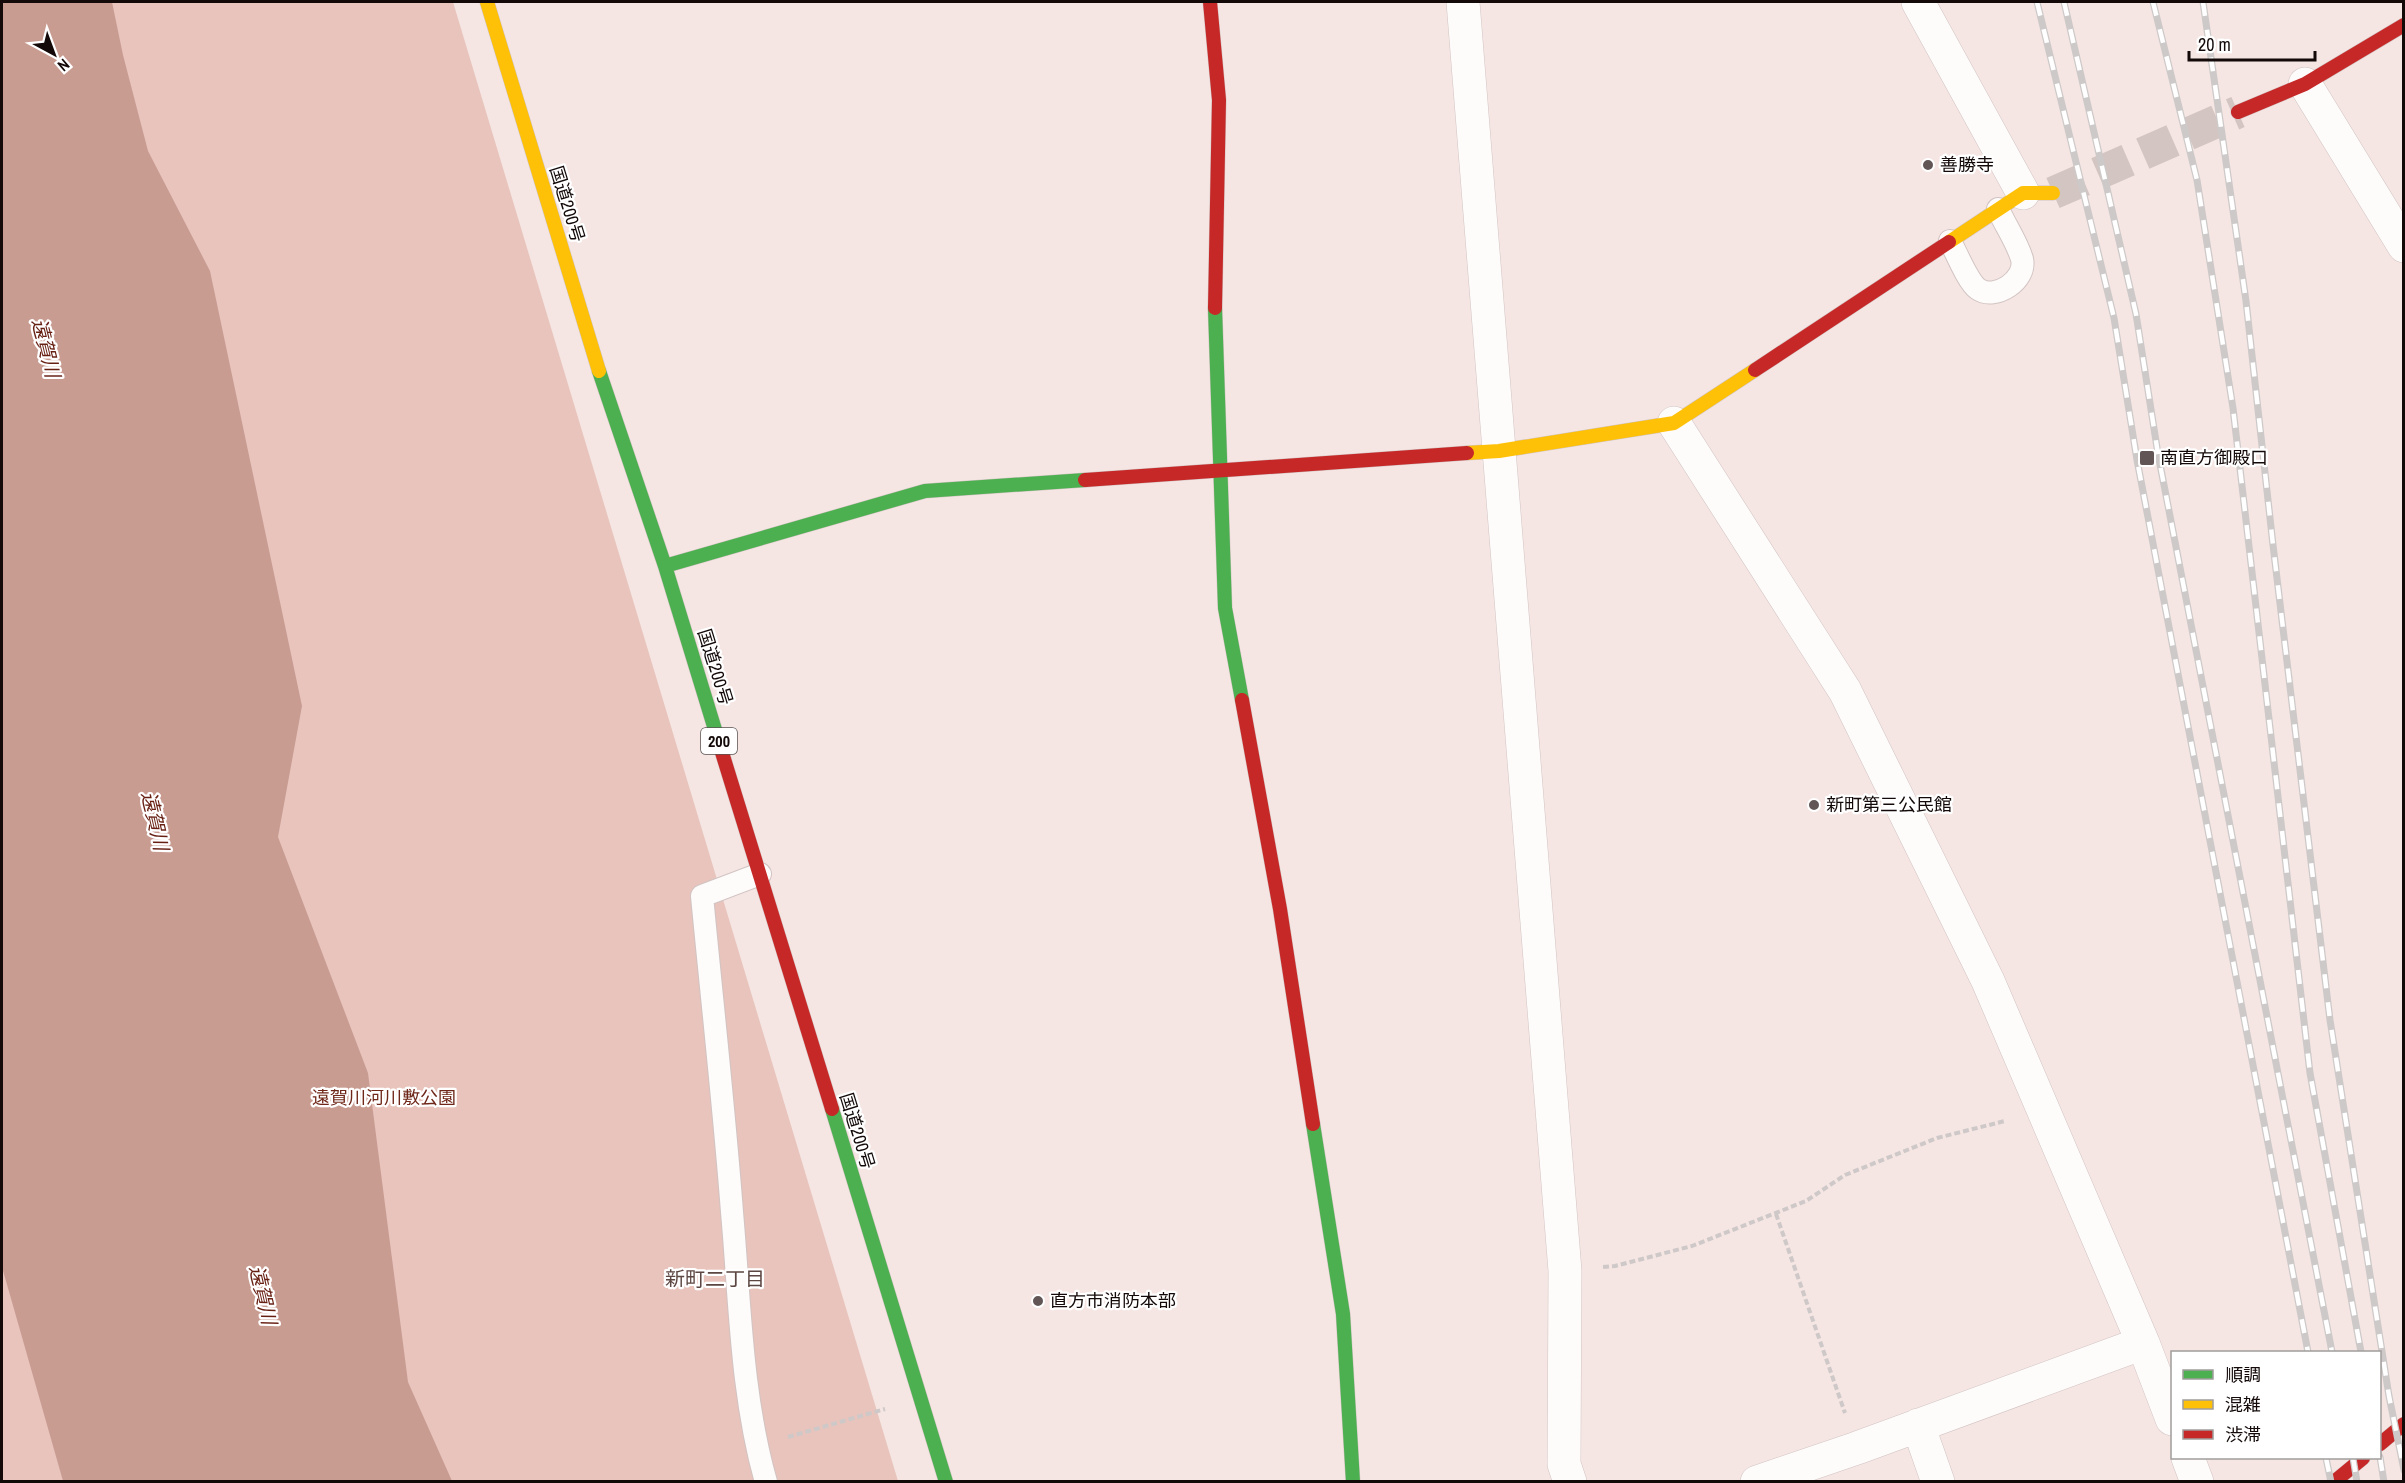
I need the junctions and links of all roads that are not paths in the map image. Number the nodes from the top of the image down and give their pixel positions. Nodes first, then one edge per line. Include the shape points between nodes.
1 (487, 2) edge
2 (1210, 2) edge
3 (1463, 2) edge
4 (1918, 2) edge
5 (2403, 25) edge
6 (2305, 84) junction
7 (2238, 112) tunnel mouth
8 (2025, 198) junction
9 (1950, 241) junction
10 (2403, 246) edge
11 (1674, 423) junction
12 (1499, 451) junction
13 (1219, 472) junction
14 (665, 566) junction
15 (760, 873) junction
16 (2143, 1343) junction
17 (2171, 1416) edge
18 (2403, 1424) edge
19 (1918, 1425) junction
20 (2381, 1442) edge
21 (2187, 1459) edge
22 (2362, 1459) edge
23 (766, 1482) edge
24 (946, 1482) edge
25 (1353, 1482) edge
26 (1569, 1482) edge
27 (1757, 1482) edge
28 (1938, 1482) edge
29 (2197, 1482) edge
30 (2334, 1482) edge

1 - 14 main road, 国道200号 / 200 via 592,352
2 - 13 main road via 1219,100 1215,298
3 - 12 street
4 - 8 street
5 - 6 main road
6 - 7 main road
6 - 10 street
8 - 9 main road
8 - 9 lane via 2020,275 2004,290 1989,294 1977,288
9 - 11 main road
11 - 12 main road
11 - 16 street via 1845,691 1988,981
12 - 13 main road
12 - 26 street via 1565,1271 1564,1464
13 - 14 main road via 925,491
13 - 25 main road via 1225,608 1280,909 1343,1314
14 - 15 main road, 国道200号 / 200
15 - 23 lane via 702,896 745,1371 756,1447
15 - 24 main road, 国道200号 / 200
16 - 17 street
16 - 19 street
18 - 20 main road
19 - 27 street
19 - 28 street
21 - 29 street
22 - 30 main road

